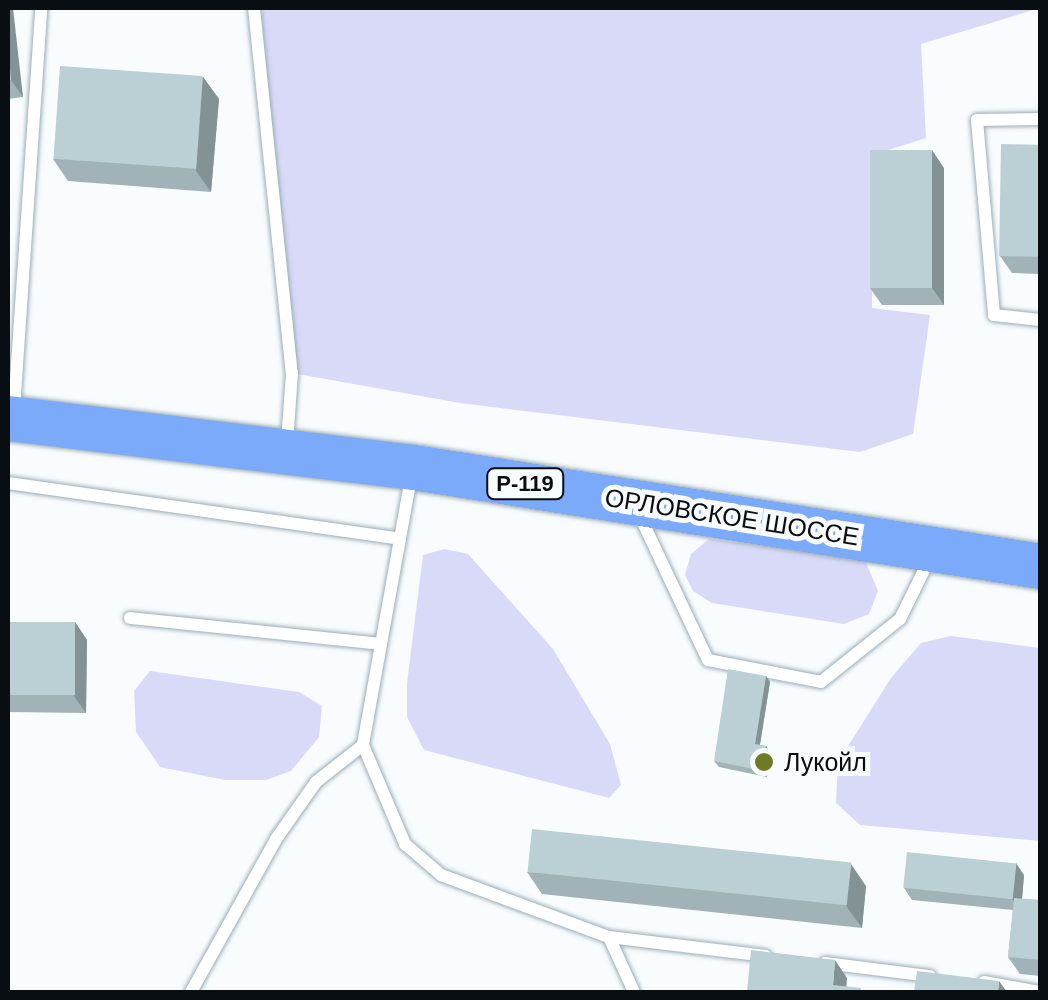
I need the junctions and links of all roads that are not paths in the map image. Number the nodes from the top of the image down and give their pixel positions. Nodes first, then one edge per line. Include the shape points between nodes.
1 (41, 8) edge
2 (254, 8) edge
3 (1040, 119) edge
4 (1040, 320) edge
5 (11, 418) edge
6 (286, 451) junction
7 (413, 466) junction
8 (8, 483) edge
9 (634, 501) junction
10 (400, 538) junction
11 (934, 549) junction
12 (1040, 566) edge
13 (130, 618) dead end
14 (381, 644) junction
15 (363, 744) junction
16 (609, 937) junction
17 (788, 958) edge
18 (808, 961) edge
19 (946, 978) edge
20 (966, 980) edge
21 (191, 992) edge
22 (634, 992) edge
23 (1039, 992) edge

1 - 5 lane
2 - 6 lane via 292,372
3 - 4 lane via 978,120 994,315
5 - 6 highway, ОРЛОВСКОЕ ШОССЕ / Р-119
6 - 7 highway, ОРЛОВСКОЕ ШОССЕ / Р-119
7 - 9 highway, ОРЛОВСКОЕ ШОССЕ / Р-119
7 - 10 lane
8 - 10 lane
9 - 11 highway, ОРЛОВСКОЕ ШОССЕ / Р-119
9 - 11 lane via 708,660 821,682 900,619
10 - 14 lane
11 - 12 highway, ОРЛОВСКОЕ ШОССЕ / Р-119
13 - 14 lane
14 - 15 lane
15 - 16 lane via 405,844 441,875
15 - 21 lane via 316,782 276,839
16 - 17 lane
16 - 22 lane
18 - 19 lane
20 - 23 lane

